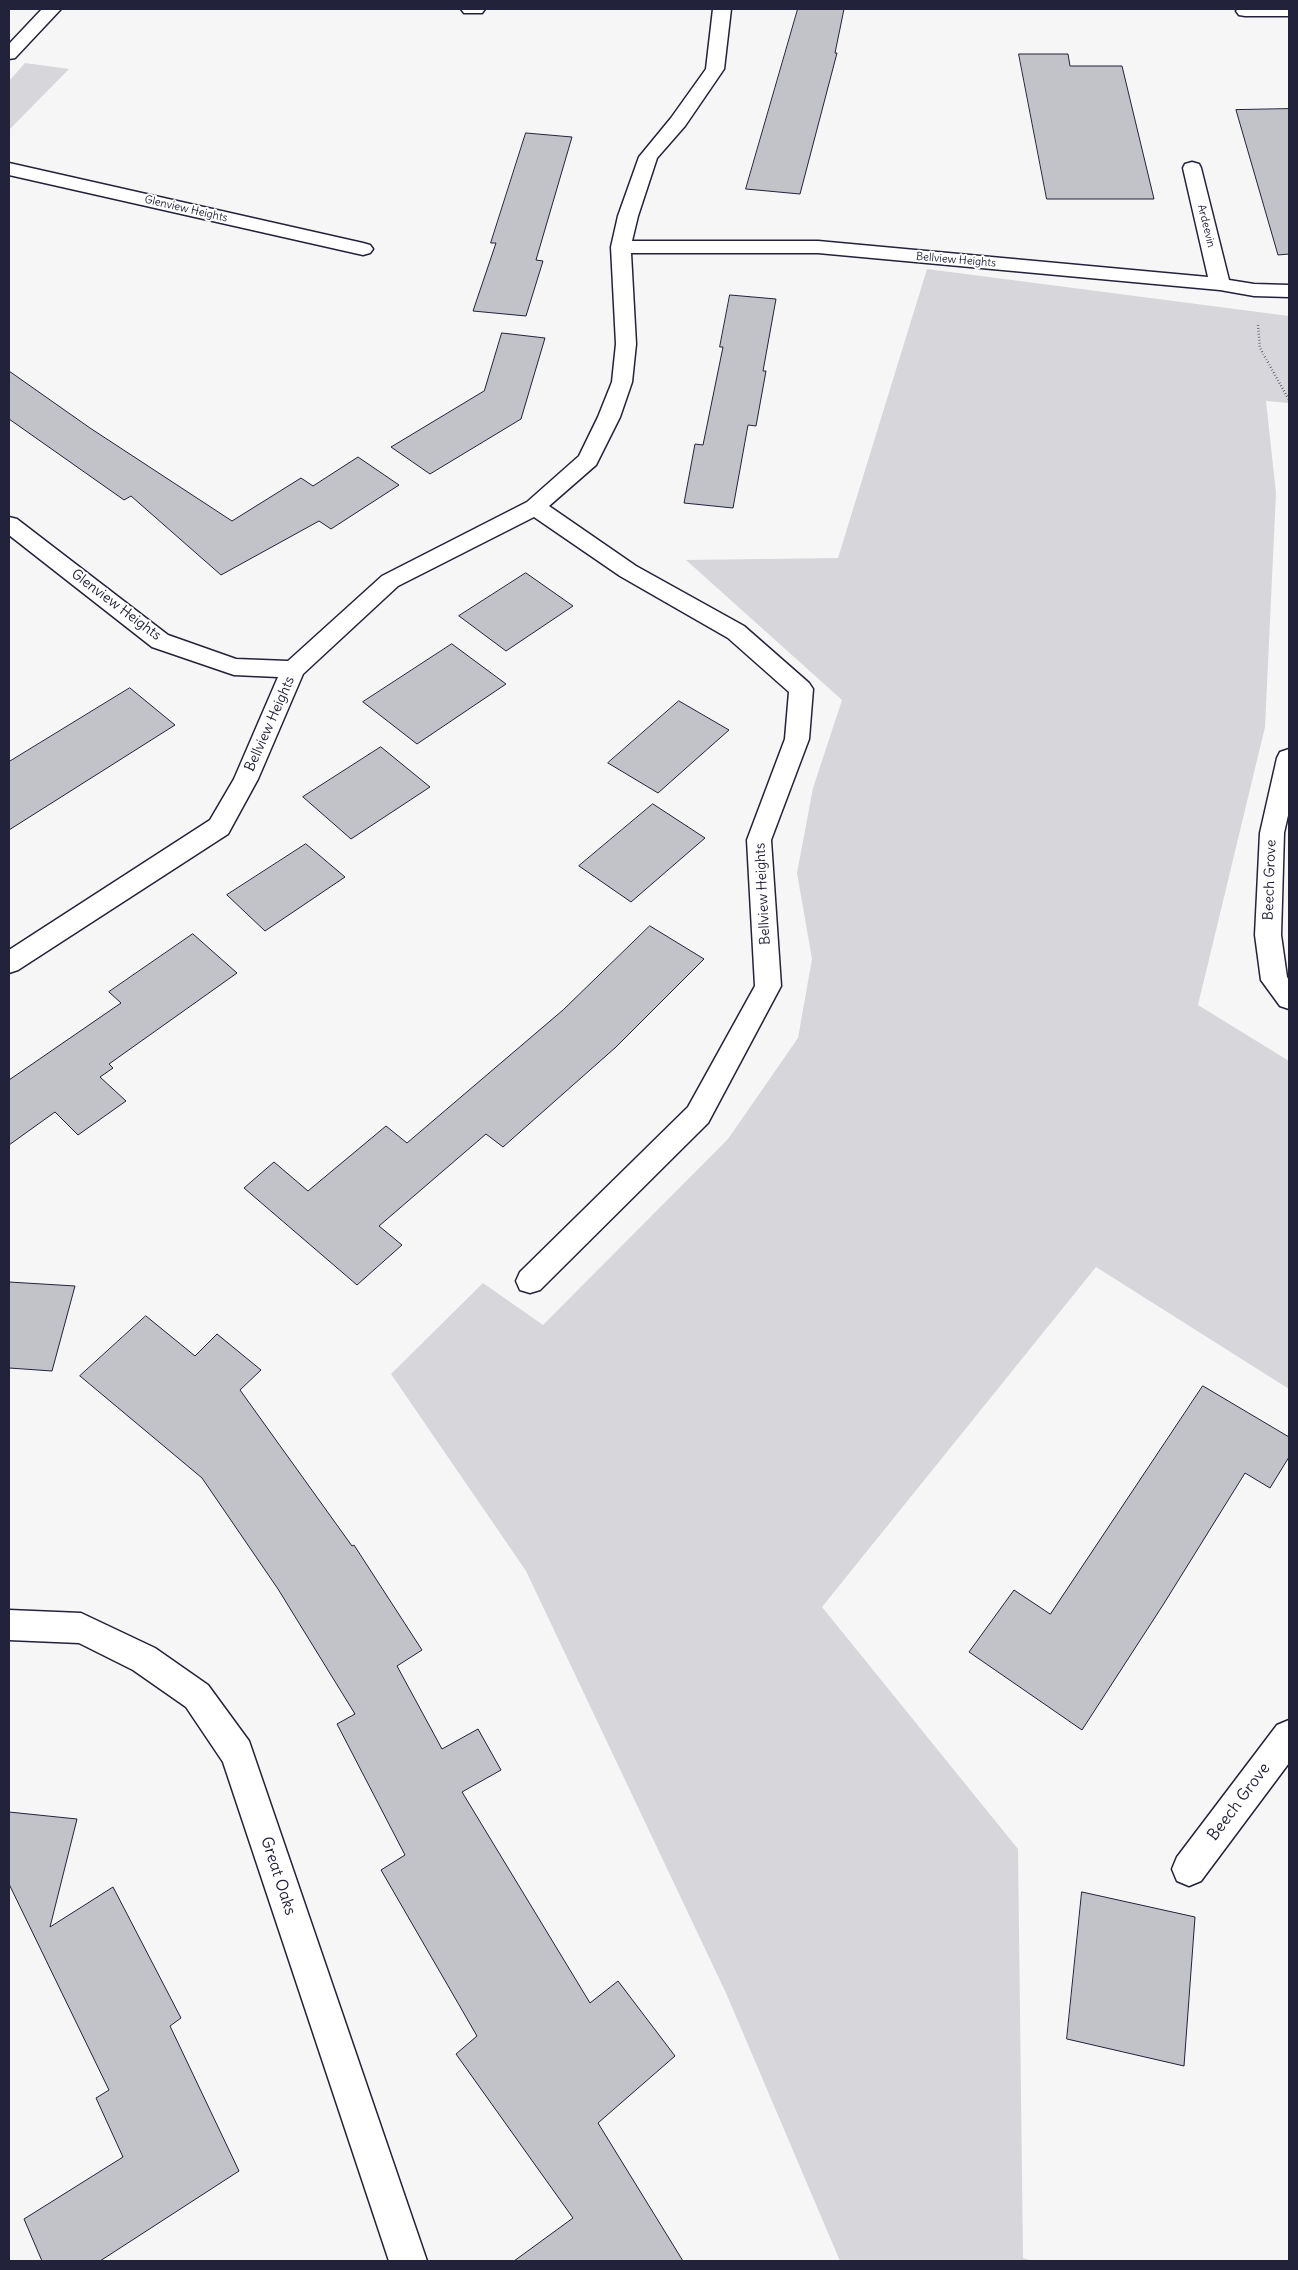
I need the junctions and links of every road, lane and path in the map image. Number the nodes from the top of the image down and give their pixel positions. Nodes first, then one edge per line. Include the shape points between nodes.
1 (52, 9) edge
2 (470, 9) edge
3 (476, 9) edge
4 (722, 9) edge
5 (1245, 11) dead end
6 (1289, 11) edge
7 (9, 54) edge
8 (1192, 168) dead end
9 (9, 170) edge
10 (622, 247) junction
11 (363, 249) dead end
12 (1220, 284) junction
13 (1289, 291) edge
14 (1260, 348) dead end
15 (1289, 400) edge
16 (535, 507) junction
17 (9, 524) edge
18 (293, 670) junction
19 (1289, 758) edge
20 (9, 964) edge
21 (1289, 999) edge
22 (530, 1281) dead end
23 (9, 1625) edge
24 (1289, 1736) edge
25 (1189, 1869) dead end
26 (408, 2261) edge

1 - 7 street
2 - 3 street
4 - 10 street, Bellview Heights via 715,69 648,158 628,216
5 - 6 street
8 - 12 street, Ardeevin
9 - 11 street, Glenview Heights
10 - 12 street, Bellview Heights via 818,247
10 - 16 street, Bellview Heights via 626,344 622,382 588,460
12 - 13 street, Bellview Heights via 1254,290
14 - 15 path
16 - 18 street, Bellview Heights via 390,581
16 - 22 street, Bellview Heights via 628,571 736,632 802,689 797,739 759,840 768,986 698,1115
17 - 18 street, Glenview Heights via 160,640 234,667
18 - 20 street, Bellview Heights via 246,779 219,827
19 - 21 street, Beech Grove via 1272,833 1268,935 1274,980
23 - 26 street, Great Oaks via 81,1628 144,1658 197,1696 237,1753
24 - 25 street, Beech Grove

